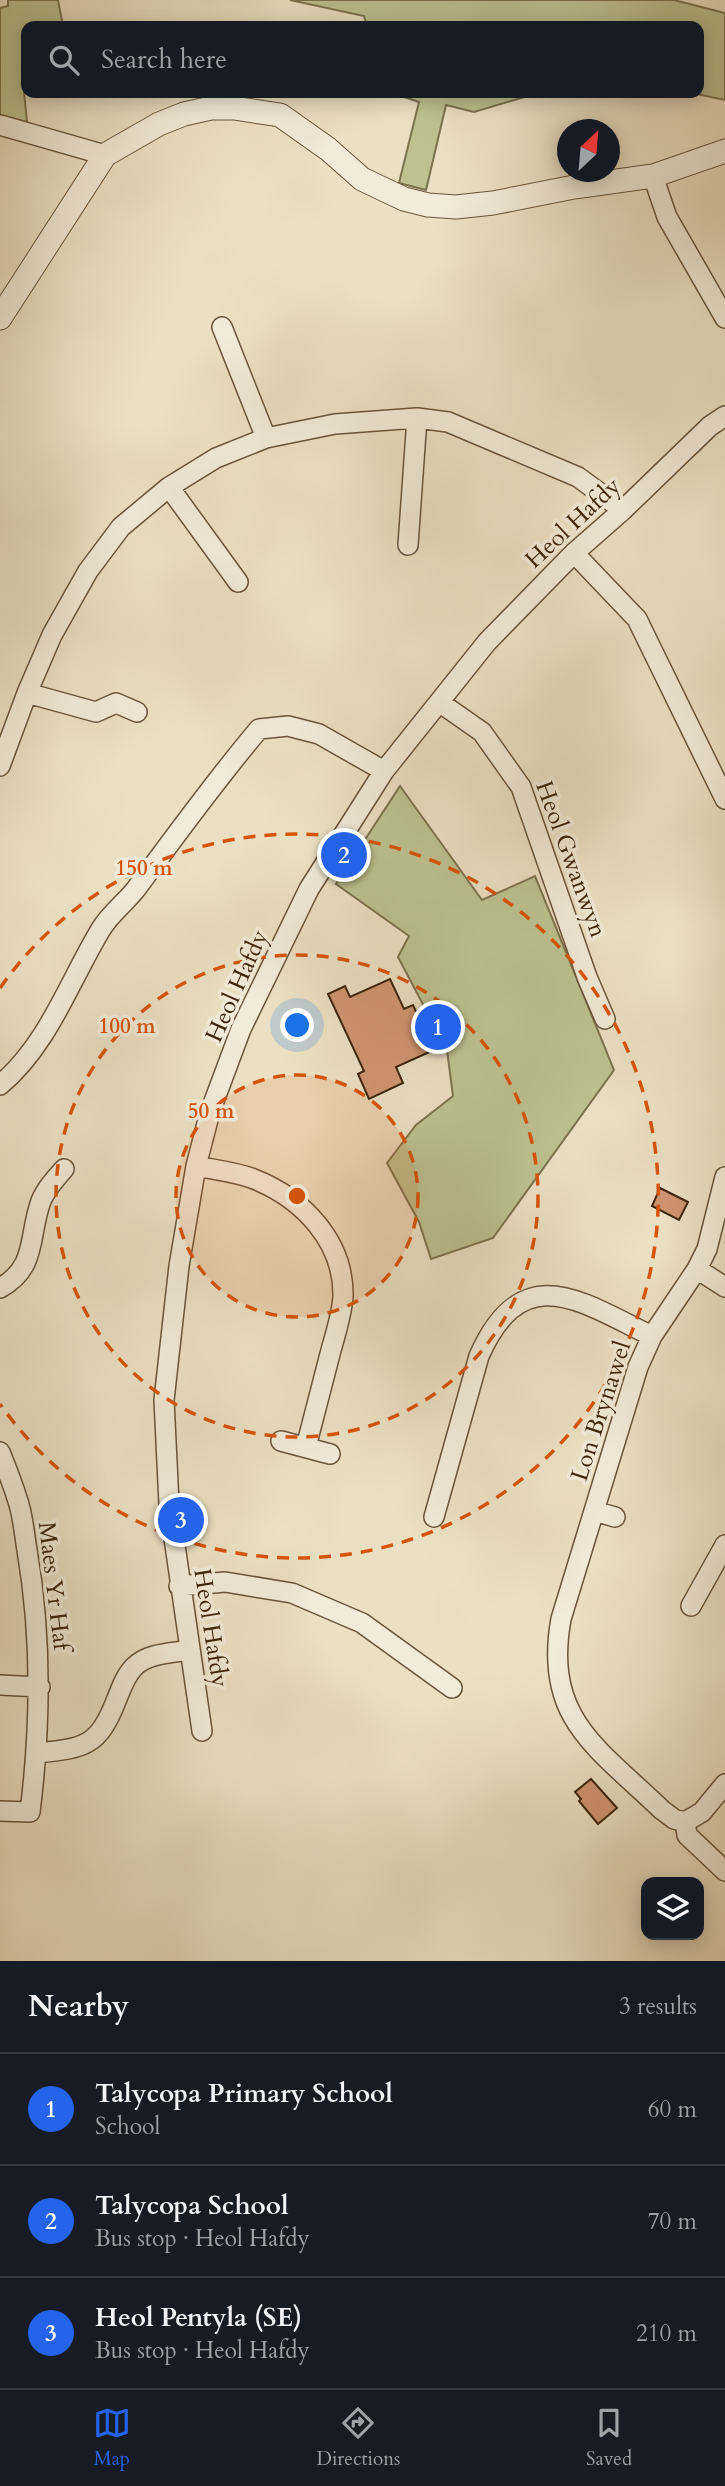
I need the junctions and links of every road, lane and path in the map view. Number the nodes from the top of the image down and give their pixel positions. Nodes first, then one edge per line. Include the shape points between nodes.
1 (0, 125) edge
2 (725, 151) edge
3 (106, 155) junction
4 (653, 176) junction
5 (0, 318) edge
6 (725, 318) edge
7 (222, 327) dead end
8 (725, 416) edge
9 (417, 418) junction
10 (266, 438) junction
11 (169, 487) junction
12 (623, 510) junction
13 (408, 545) dead end
14 (574, 553) junction
15 (238, 582) dead end
16 (27, 693) junction
17 (439, 702) junction
18 (137, 712) dead end
19 (0, 766) edge
20 (384, 771) junction
21 (725, 799) edge
22 (605, 1019) dead end
23 (0, 1085) edge
24 (196, 1166) junction
25 (64, 1169) dead end
26 (725, 1177) edge
27 (697, 1269) junction
28 (725, 1287) edge
29 (0, 1289) edge
30 (652, 1336) junction
31 (281, 1441) dead end
32 (306, 1447) junction
33 (0, 1452) edge
34 (330, 1454) dead end
35 (594, 1511) junction
36 (435, 1517) dead end
37 (615, 1517) dead end
38 (725, 1545) edge
39 (179, 1586) junction
40 (691, 1606) dead end
41 (190, 1650) junction
42 (0, 1685) edge
43 (40, 1687) junction
44 (452, 1688) dead end
45 (202, 1731) dead end
46 (38, 1753) junction
47 (725, 1784) edge
48 (0, 1811) edge
49 (685, 1822) junction
50 (725, 1871) edge

1 - 3 street
2 - 4 street
3 - 4 street via 184,114 234,108 280,115 362,178 404,199 428,205 493,203
3 - 5 street
4 - 6 street via 667,217
7 - 10 street
8 - 12 street, Heol Hafdy
9 - 10 street via 335,424
9 - 12 street via 448,422 567,472
9 - 13 street
10 - 11 street via 216,458
11 - 15 street
11 - 16 street via 121,527 88,571 52,635
12 - 14 street, Heol Hafdy
14 - 17 street, Heol Hafdy via 488,642
14 - 21 street via 637,619
16 - 18 street via 96,712 116,703
16 - 19 street
17 - 20 street, Heol Hafdy
17 - 22 street, Heol Gwanwyn via 482,732 521,788
20 - 23 street via 320,734 288,726 259,729 103,926 40,1040
20 - 24 street, Heol Hafdy via 309,889 241,1029
24 - 32 street via 253,1178 280,1192 318,1223 332,1245 343,1295
24 - 39 street, Heol Hafdy via 164,1400
25 - 29 street via 41,1202 25,1265
26 - 27 street, Lon Brynawel via 708,1248
27 - 28 street
27 - 30 street, Lon Brynawel
30 - 35 street, Lon Brynawel via 638,1367
30 - 36 street via 578,1300 554,1294 530,1298 512,1308 497,1323 480,1356
31 - 32 street
32 - 34 street
33 - 43 street, Maes Yr Haf via 18,1500 33,1585
35 - 37 street, Lon Brynawel
35 - 49 street, Lon Brynawel via 556,1646 566,1705 581,1732 662,1810
38 - 40 street
39 - 41 street, Heol Hafdy
39 - 44 street via 225,1582 292,1593 362,1623
41 - 45 street, Heol Hafdy
41 - 46 street via 147,1658 134,1667 100,1734 79,1748
42 - 43 street
43 - 46 street, Maes Yr Haf
46 - 48 street, Maes Yr Haf via 30,1812
47 - 49 street via 702,1812
49 - 50 street, Lon Brynawel via 687,1835

